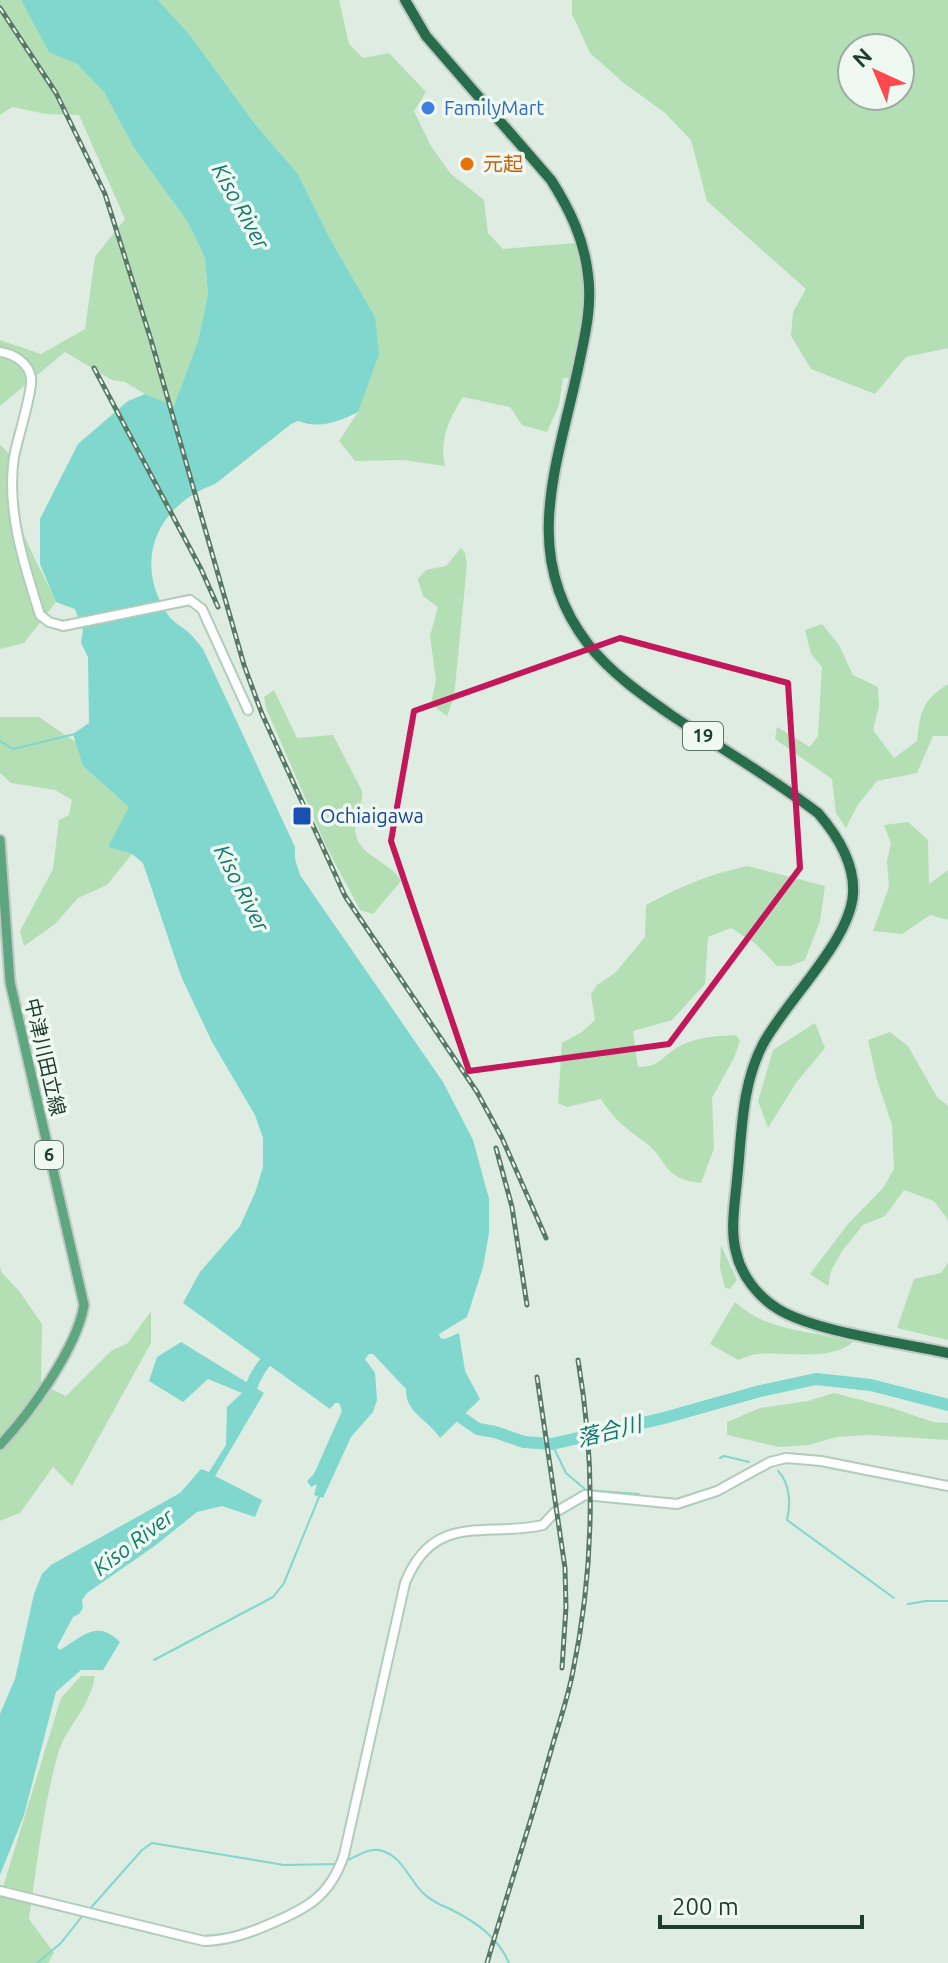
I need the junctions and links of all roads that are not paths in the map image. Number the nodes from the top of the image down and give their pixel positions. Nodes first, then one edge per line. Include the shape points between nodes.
1 (405, 0) edge
2 (0, 352) edge
3 (248, 710) dead end
4 (0, 840) edge
5 (948, 1353) edge
6 (0, 1445) edge
7 (948, 1486) edge
8 (0, 1891) edge

1 - 5 highway, 19 via 426,36 551,180 583,241 588,317 547,528 550,560 567,611 589,646 619,677 818,813 840,844 853,881 851,905 837,937 763,1044 747,1086 733,1229 743,1272 780,1311 833,1329
2 - 3 street via 18,358 31,379 12,483 14,516 40,615 63,626 190,600 202,609
4 - 6 main road, 中津川田立線 / 6 via 10,982 84,1305 78,1332
7 - 8 street via 786,1458 677,1504 593,1494 574,1500 543,1525 463,1530 436,1541 417,1559 405,1583 340,1868 314,1902 245,1935 193,1939

